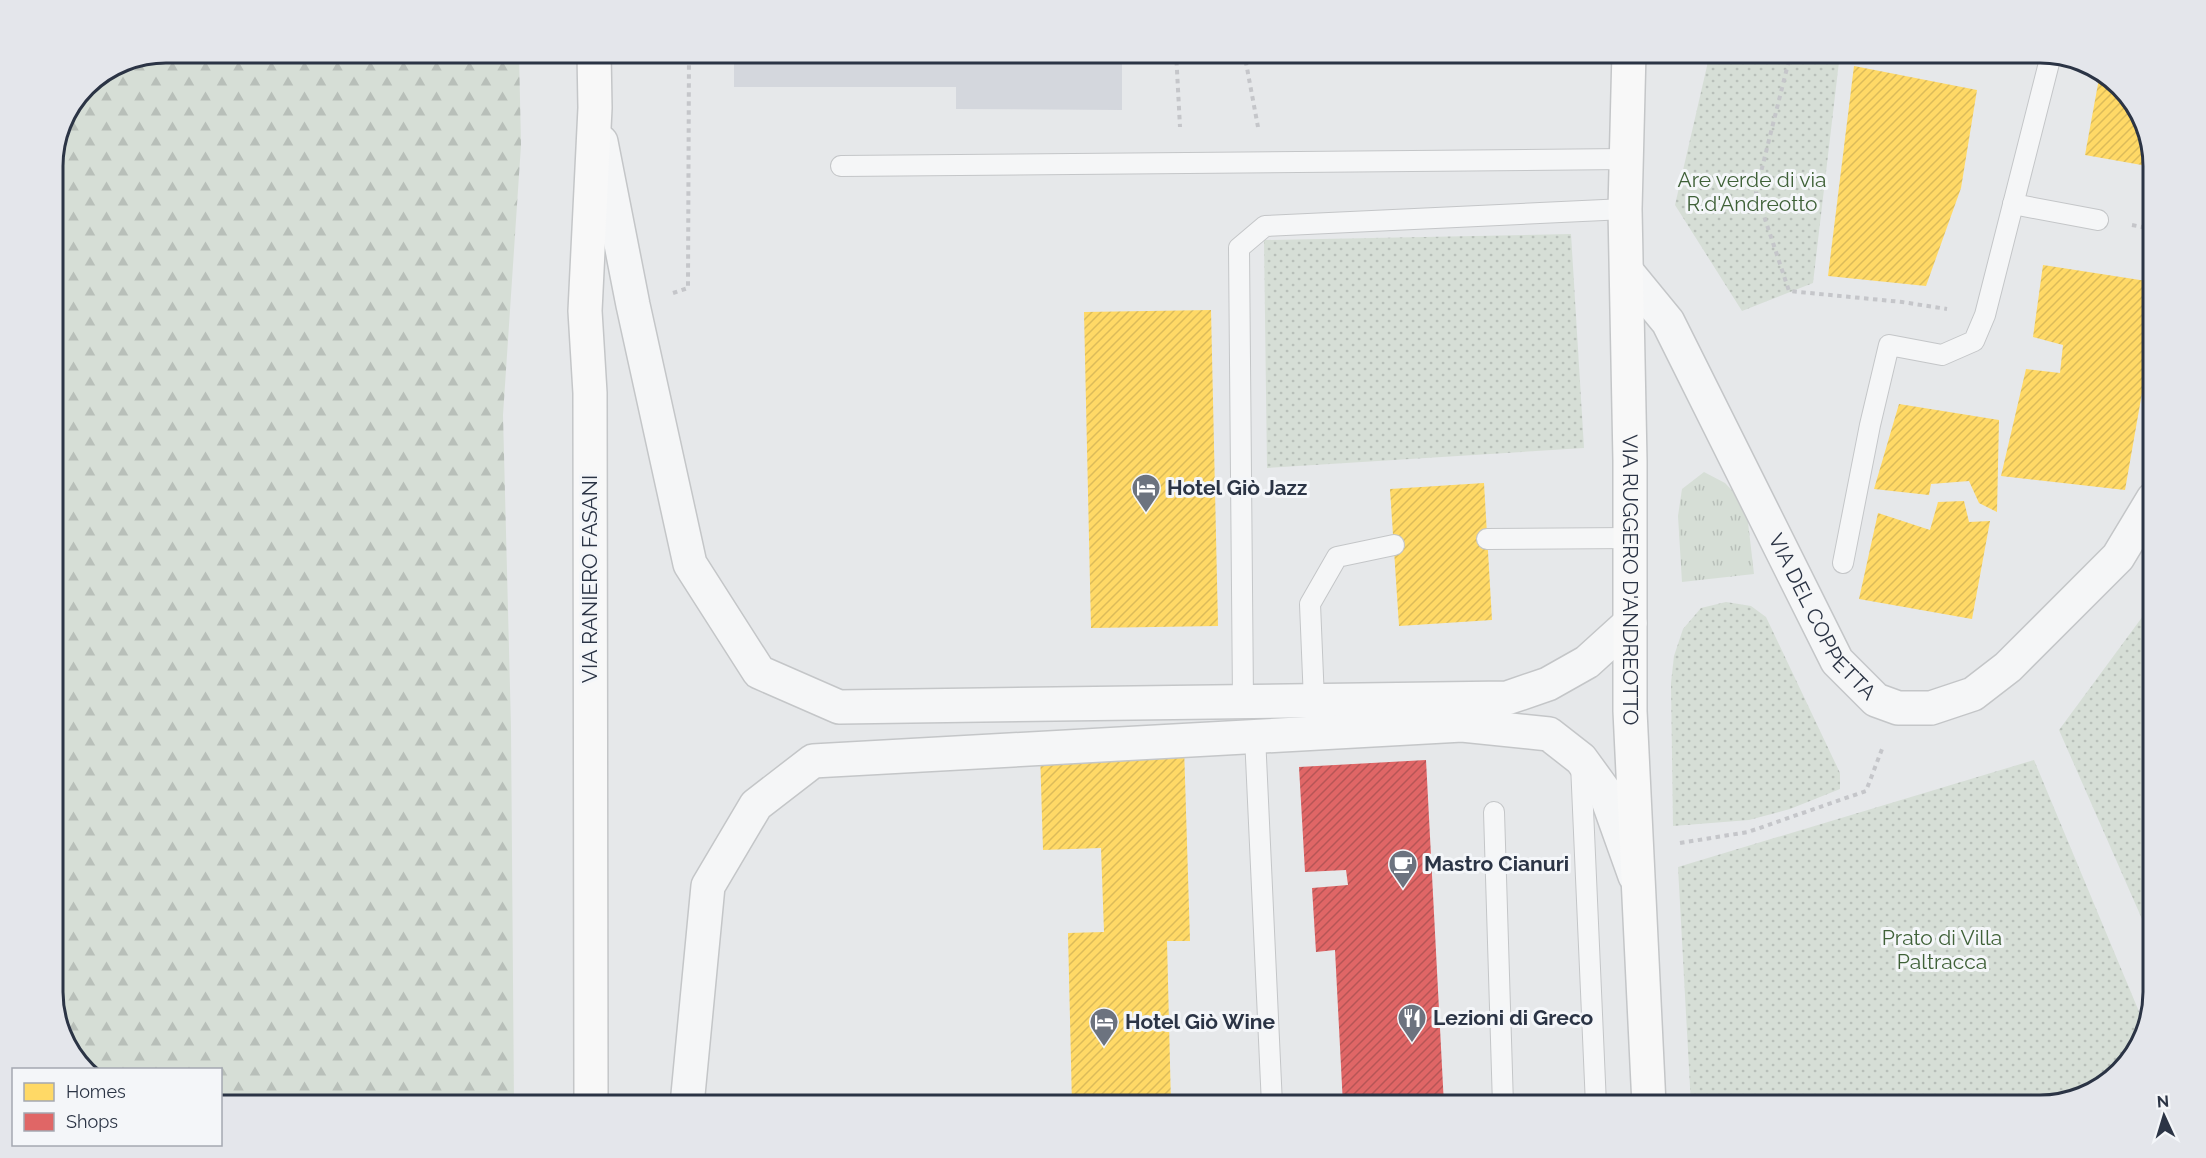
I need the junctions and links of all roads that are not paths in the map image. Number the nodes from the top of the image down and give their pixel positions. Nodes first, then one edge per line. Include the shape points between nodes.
1 (594, 63) edge
2 (1629, 63) edge
3 (2049, 64) edge
4 (595, 108) junction
5 (1625, 159) junction
6 (841, 166) dead end
7 (2013, 204) junction
8 (1625, 209) junction
9 (2098, 220) dead end
10 (1626, 272) junction
11 (2143, 516) edge
12 (1630, 538) junction
13 (1487, 539) dead end
14 (1394, 545) dead end
15 (1843, 563) dead end
16 (1630, 623) junction
17 (1314, 700) junction
18 (1244, 701) junction
19 (1254, 736) junction
20 (1581, 759) junction
21 (1494, 812) dead end
22 (1638, 886) junction
23 (591, 1095) edge
24 (688, 1095) edge
25 (1271, 1095) edge
26 (1503, 1095) edge
27 (1596, 1095) edge
28 (1648, 1095) edge

1 - 4 main road, VIA RANIERO FASANI
2 - 5 main road, VIA RUGGERO D'ANDREOTTO
3 - 7 lane
4 - 18 street via 690,564 759,672 839,707
4 - 23 main road, VIA RANIERO FASANI via 585,310 590,393
5 - 6 lane
5 - 8 main road, VIA RUGGERO D'ANDREOTTO
7 - 9 lane
7 - 15 lane via 1985,315 1974,341 1942,355 1889,345
8 - 10 main road, VIA RUGGERO D'ANDREOTTO
8 - 18 lane via 1265,226 1239,248
10 - 11 street, VIA DEL COPPETTA via 1668,322 1837,661 1876,700 1898,708 1930,708 1973,694 2008,667 2118,558
10 - 12 main road, VIA RUGGERO D'ANDREOTTO
12 - 13 lane
12 - 16 main road, VIA RUGGERO D'ANDREOTTO
14 - 17 lane via 1337,557 1310,604
16 - 17 street via 1587,662 1548,684 1507,698
16 - 22 main road, VIA RUGGERO D'ANDREOTTO
17 - 18 street
19 - 20 street via 1462,725 1549,734
19 - 24 street via 813,761 756,805 708,886
19 - 25 lane
20 - 22 street via 1605,792
20 - 27 lane
21 - 26 lane
22 - 28 main road, VIA RUGGERO D'ANDREOTTO

